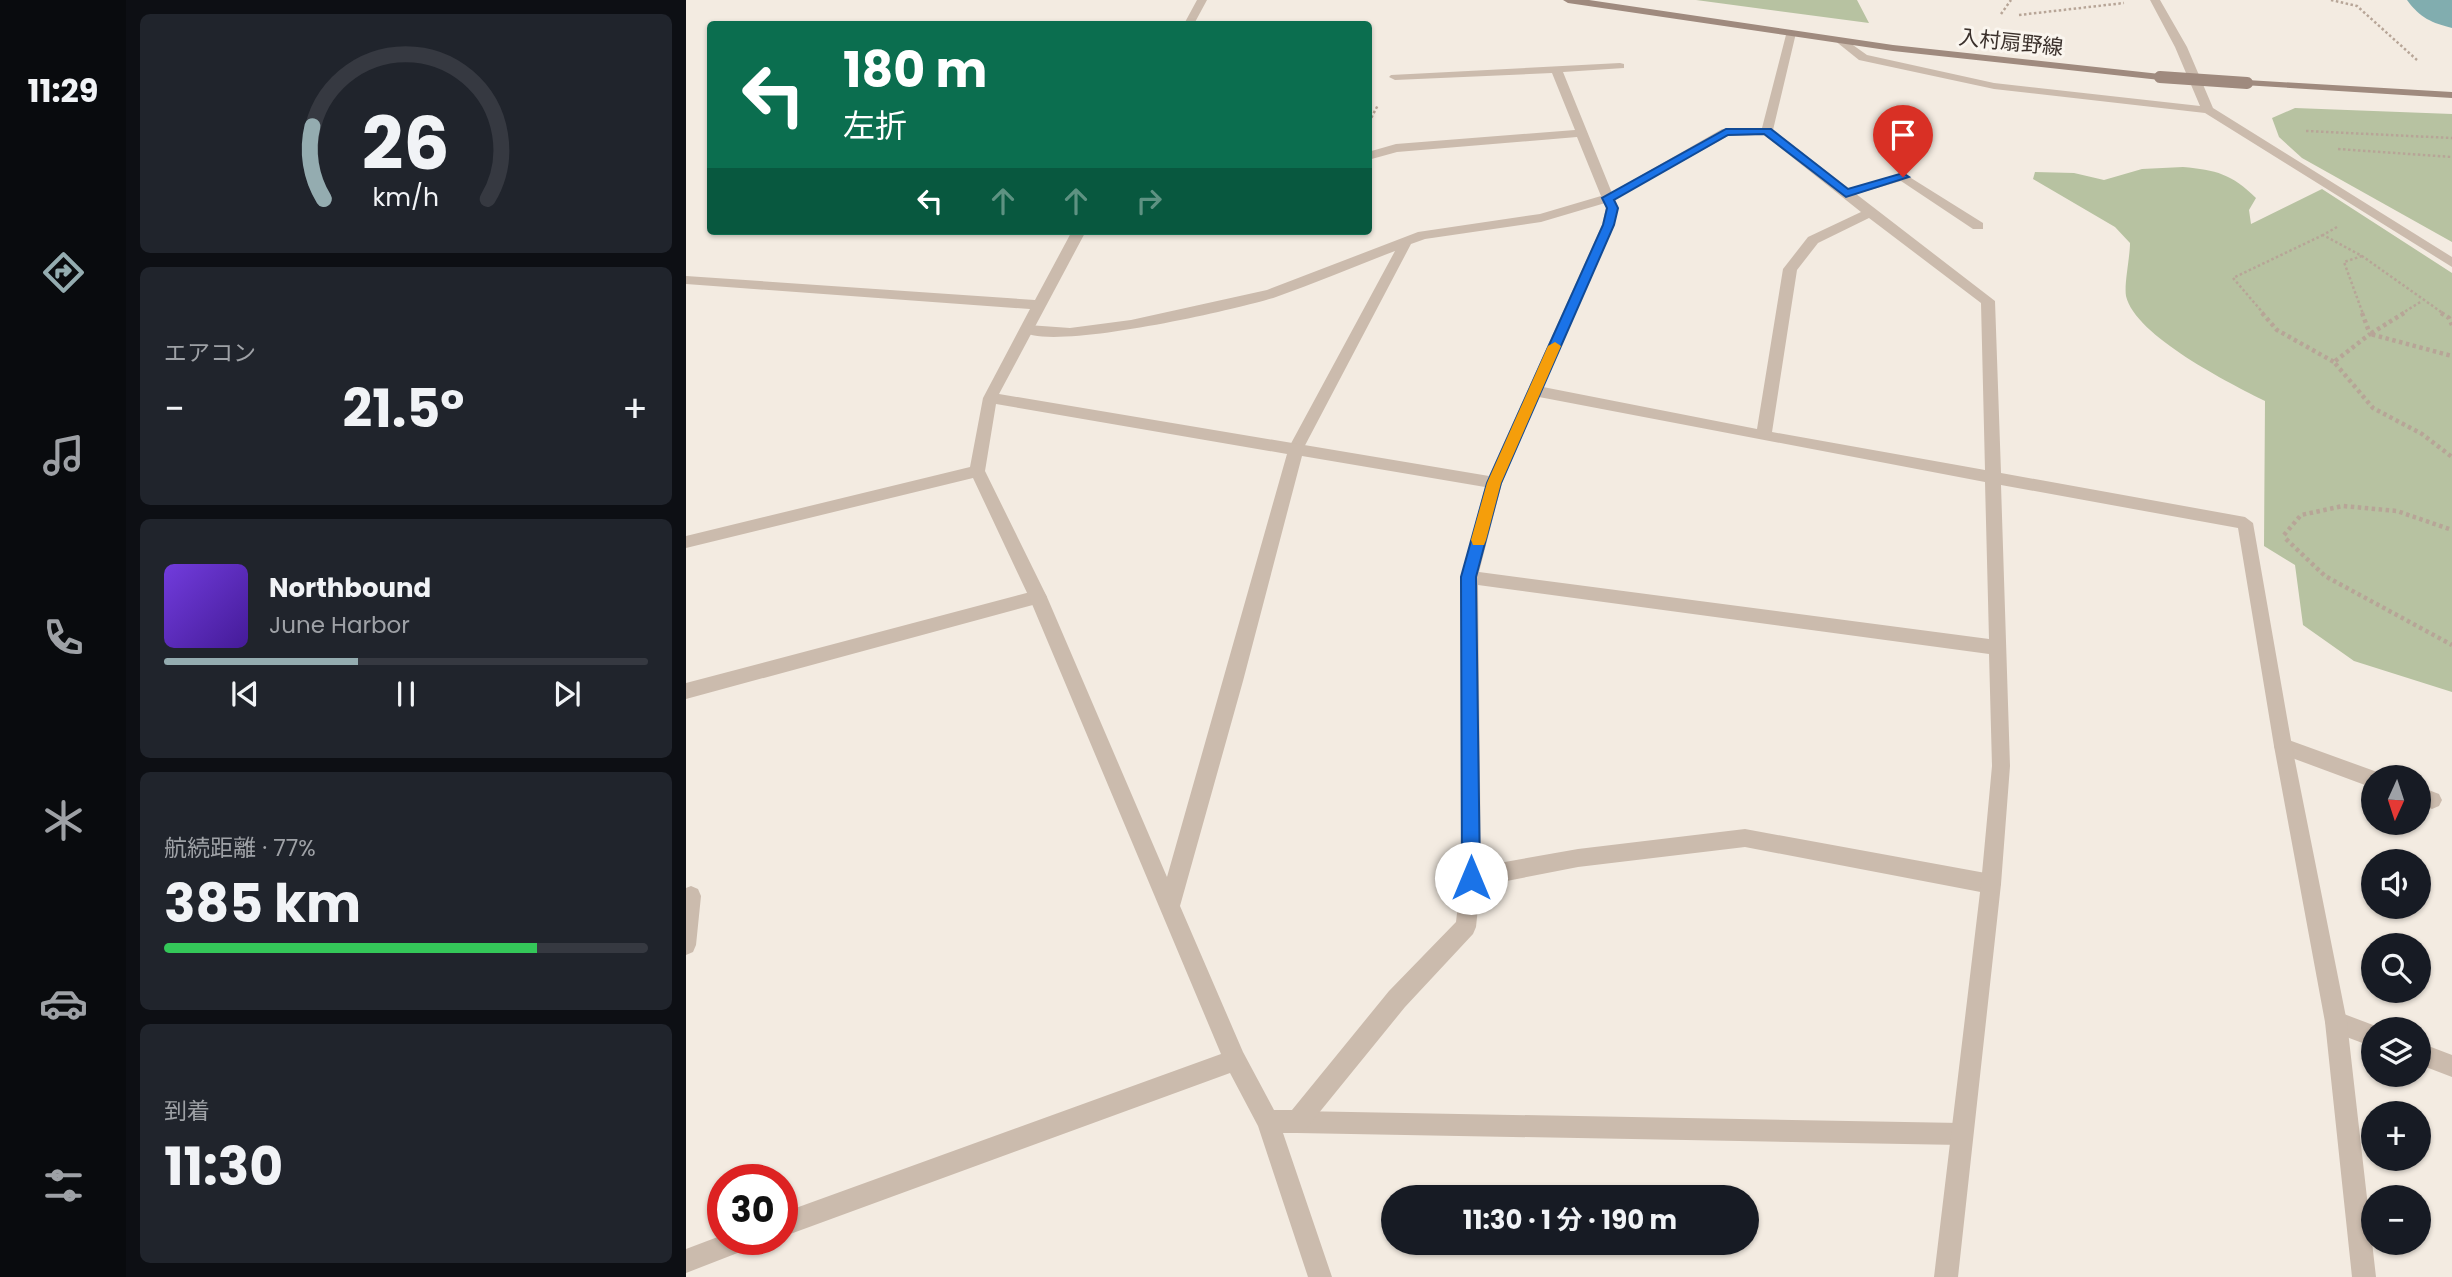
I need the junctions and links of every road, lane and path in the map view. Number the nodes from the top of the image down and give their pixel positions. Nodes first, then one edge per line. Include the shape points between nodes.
1 (1202, 0) edge
2 (1568, 0) edge
3 (2011, 0) edge
4 (2331, 0) edge
5 (2156, 1) edge
6 (2001, 14) dead end
7 (2019, 15) dead end
8 (1191, 21) edge
9 (1791, 33) junction
10 (1839, 40) junction
11 (2401, 44) dead end
12 (1620, 66) dead end
13 (1556, 69) junction
14 (1395, 77) dead end
15 (2452, 95) edge
16 (2208, 110) junction
17 (1767, 131) junction
18 (2304, 131) dead end
19 (1581, 133) junction
20 (2452, 138) edge
21 (2264, 146) junction
22 (1372, 155) edge
23 (2452, 157) edge
24 (1846, 193) junction
25 (1608, 198) junction
26 (1870, 213) junction
27 (1978, 226) dead end
28 (1077, 235) edge
29 (2323, 235) dead end
30 (1407, 240) junction
31 (2349, 248) dead end
32 (2362, 256) junction
33 (2452, 263) edge
34 (686, 280) edge
35 (2422, 301) junction
36 (1039, 305) junction
37 (2452, 325) edge
38 (1028, 330) junction
39 (2370, 334) junction
40 (2452, 356) edge
41 (2334, 362) junction
42 (1534, 391) junction
43 (990, 398) junction
44 (1764, 436) junction
45 (1296, 449) junction
46 (2452, 457) edge
47 (977, 471) junction
48 (1992, 478) junction
49 (1494, 483) junction
50 (2452, 530) edge
51 (686, 542) edge
52 (1469, 577) junction
53 (1038, 597) junction
54 (2452, 645) edge
55 (1997, 648) junction
56 (686, 691) edge
57 (2283, 746) junction
58 (2361, 775) edge
59 (1471, 878) junction
60 (1991, 884) junction
61 (691, 896) dead end
62 (1169, 908) junction
63 (686, 945) edge
64 (2336, 1022) junction
65 (2361, 1031) edge
66 (2431, 1058) edge
67 (1235, 1060) junction
68 (2452, 1066) edge
69 (1268, 1121) junction
70 (1297, 1122) junction
71 (1961, 1134) junction
72 (798, 1220) edge
73 (707, 1253) edge
74 (686, 1261) edge
75 (1320, 1277) edge
76 (1946, 1277) edge
77 (2364, 1277) edge

1 - 8 street
2 - 9 street, 入村扇野線
3 - 6 path
4 - 11 path via 2357,6
5 - 7 path
5 - 16 street
9 - 10 street, 入村扇野線
9 - 17 street
10 - 15 street, 入村扇野線, bridge via 2160,77
10 - 16 street via 1863,58 1994,86
12 - 13 street
13 - 14 street
13 - 19 street
16 - 21 street
17 - 24 street
17 - 25 street via 1726,132
18 - 20 path
19 - 22 street via 1396,148
19 - 25 street
21 - 23 path
21 - 33 street
24 - 26 street
24 - 27 street via 1903,177
25 - 30 street via 1541,218
25 - 42 street via 1612,208 1608,225
26 - 44 street via 1812,240 1790,269
26 - 48 street via 1988,300
28 - 36 street
29 - 41 path via 2233,278 2277,330
30 - 38 street via 1270,294 1131,325 1070,332
30 - 45 street
31 - 32 path
32 - 35 path
32 - 39 path via 2344,262
34 - 36 street
35 - 37 path via 2449,318
35 - 39 path
36 - 38 street
38 - 43 street
39 - 40 path
39 - 41 path
41 - 46 path via 2373,408 2422,434
42 - 44 street
42 - 49 street
43 - 45 street
43 - 47 street
44 - 48 street
45 - 49 street
45 - 62 street
47 - 51 street
47 - 53 street
48 - 55 street
48 - 57 street via 2245,523
49 - 52 street
50 - 54 path via 2397,511 2343,506 2301,515 2283,536 2325,576
52 - 55 street
52 - 59 street
53 - 56 street
53 - 62 street
55 - 60 street via 2001,766
57 - 58 street
57 - 64 street
59 - 60 street via 1578,858 1745,838
59 - 70 street via 1466,927 1398,999
60 - 71 street
61 - 63 street
62 - 67 street
64 - 65 street
64 - 77 street
66 - 68 street
67 - 69 street
67 - 72 street
69 - 70 street
69 - 75 street
70 - 71 street
71 - 76 street
73 - 74 street

